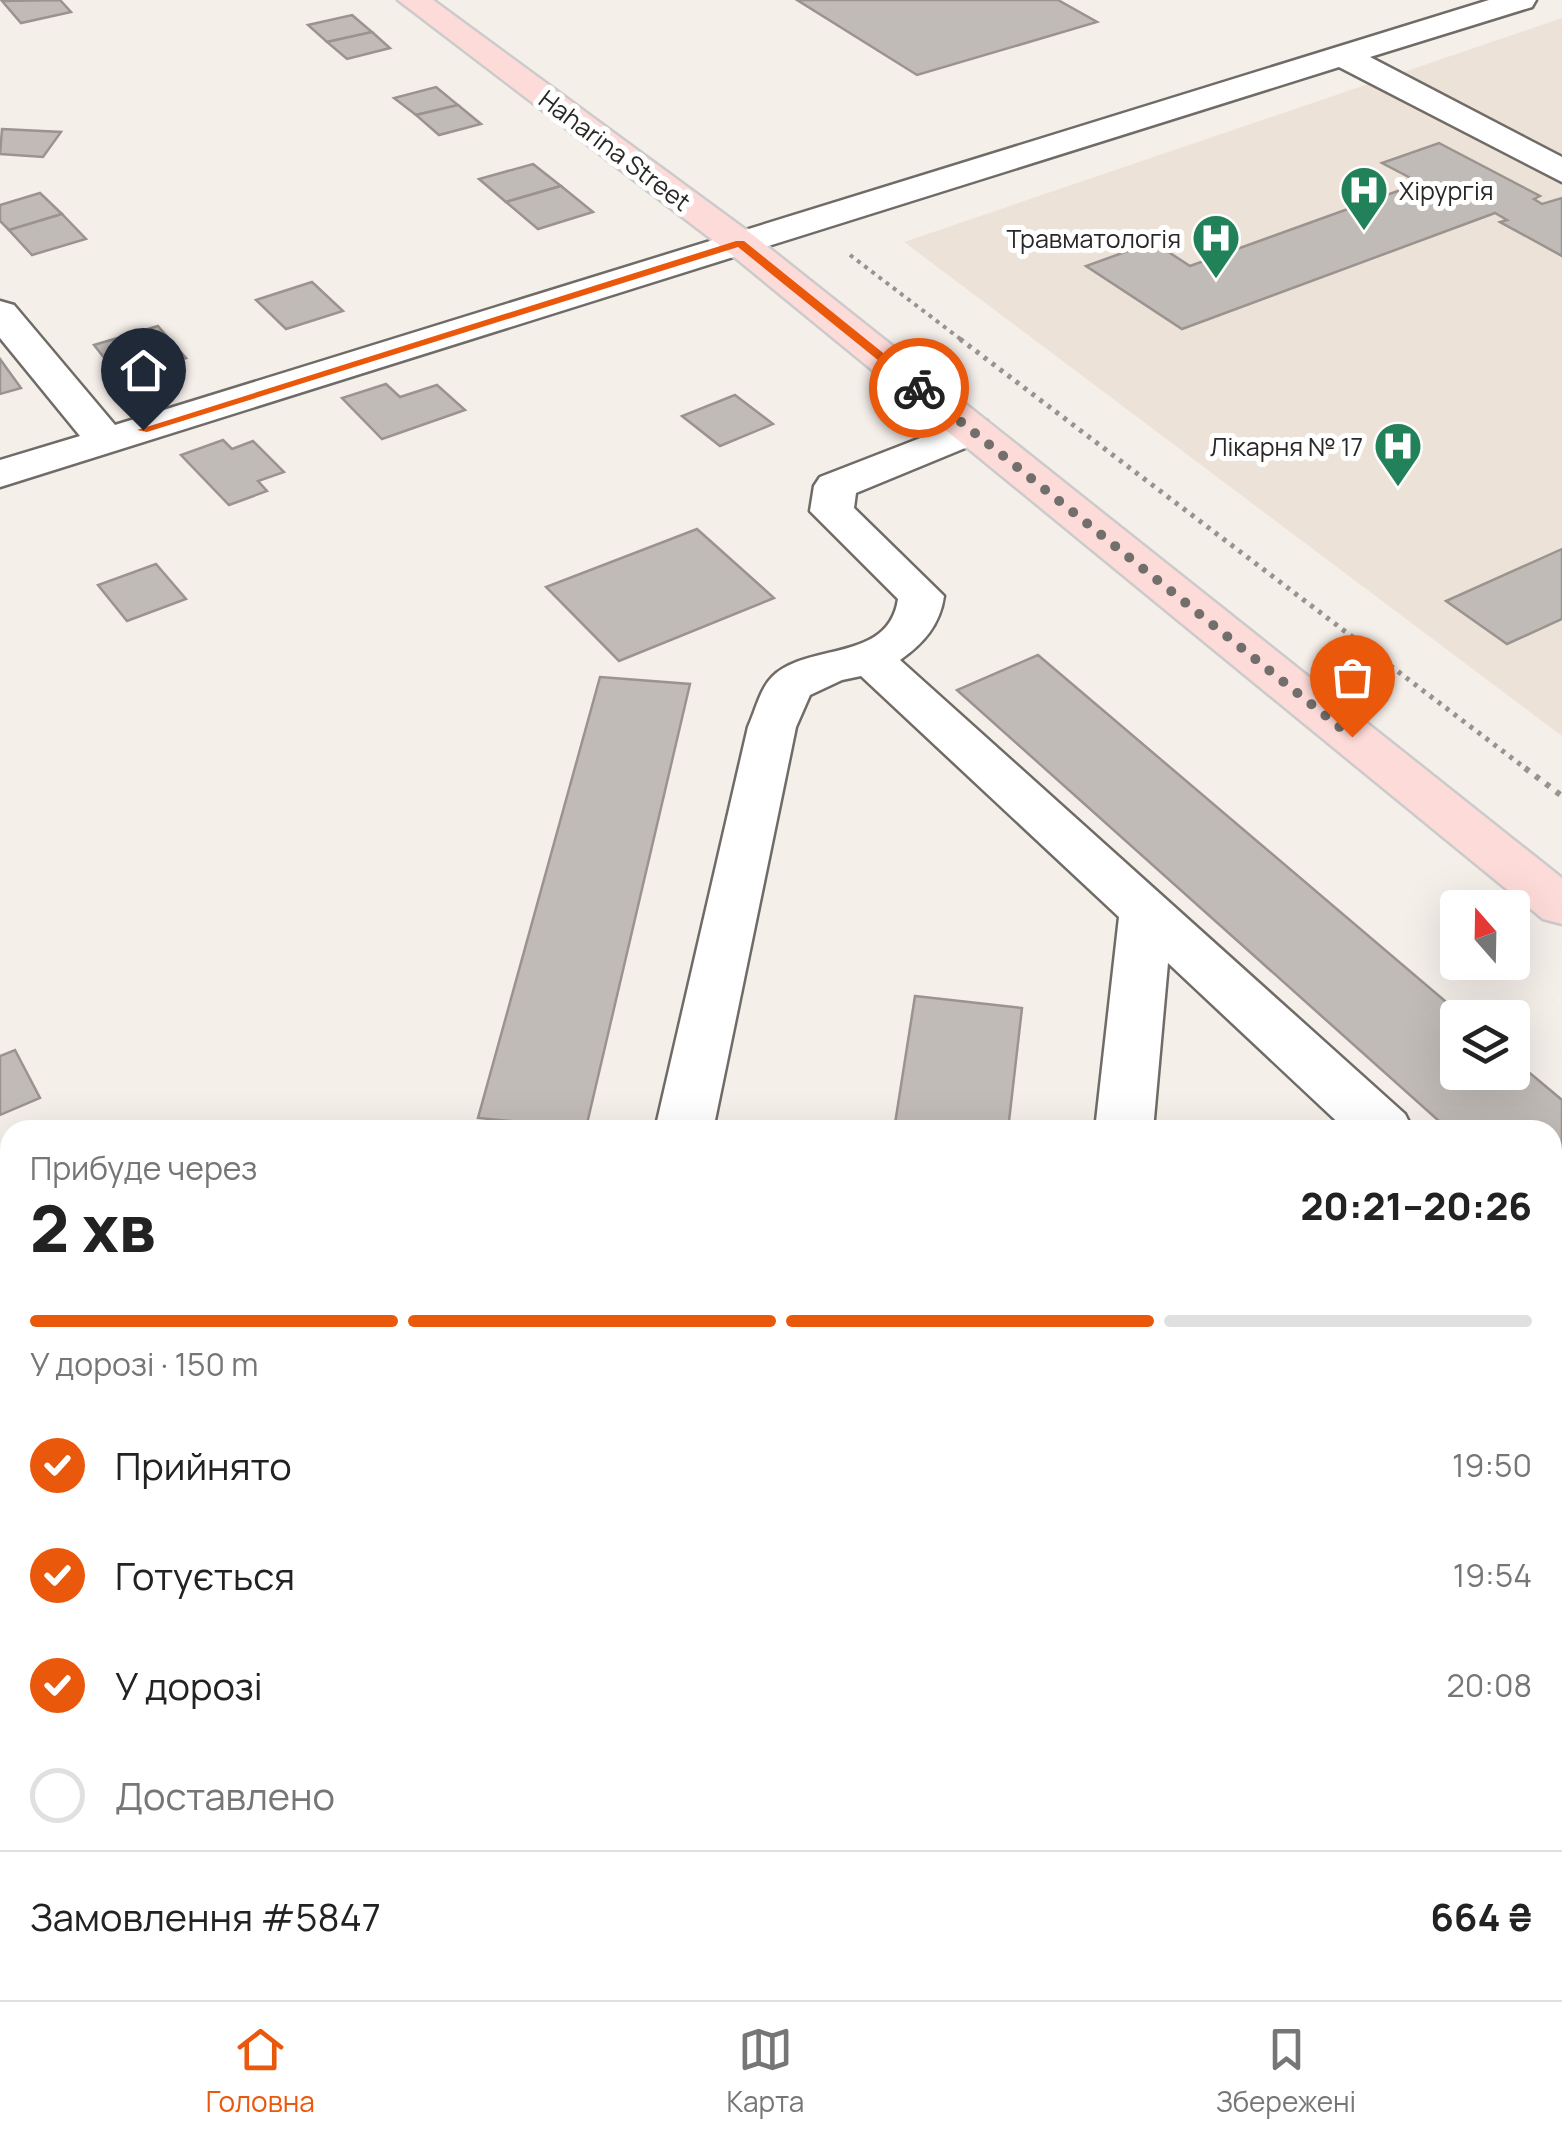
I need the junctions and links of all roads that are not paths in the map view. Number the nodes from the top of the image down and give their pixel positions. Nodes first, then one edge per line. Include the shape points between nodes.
1 (414, 0) edge
2 (1521, 0) edge
3 (1388, 10) dead end
4 (1419, 32) junction
5 (1342, 56) junction
6 (1562, 171) edge
7 (740, 243) junction
8 (0, 313) edge
9 (972, 430) junction
10 (106, 441) junction
11 (0, 474) edge
12 (871, 659) junction
13 (1562, 906) edge
14 (1146, 912) junction
15 (686, 1120) edge
16 (1125, 1120) edge
17 (1373, 1120) edge

1 - 7 main road, Haharina Street
2 - 4 street
3 - 4 street
4 - 5 street
5 - 6 street
5 - 7 street
7 - 9 main road, Haharina Street
7 - 10 street
8 - 10 street
9 - 12 street via 836,486 832,510 921,596 920,616
9 - 13 main road, Haharina Street
10 - 11 street
12 - 14 street
12 - 15 street via 828,668 790,686 772,727
14 - 16 street
14 - 17 street

